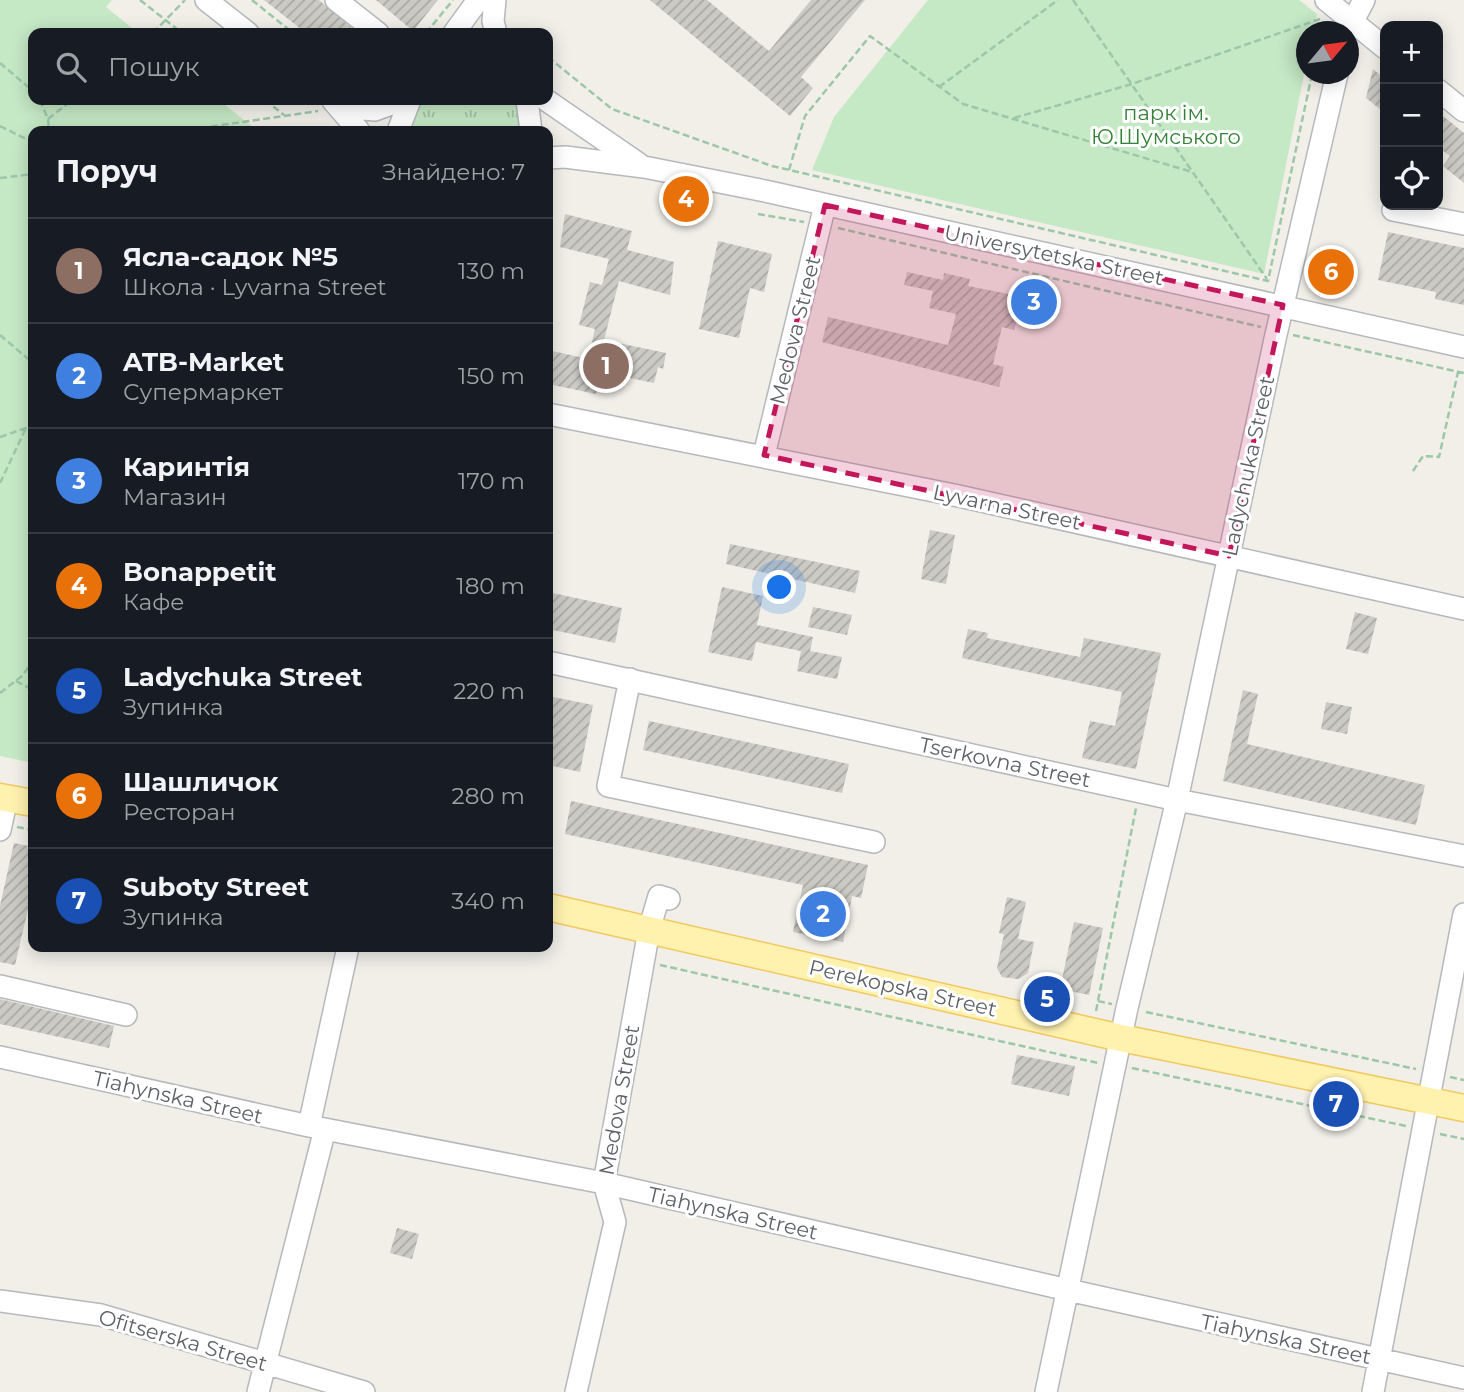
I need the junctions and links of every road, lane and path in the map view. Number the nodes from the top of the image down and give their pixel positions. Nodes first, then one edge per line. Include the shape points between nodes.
1 (140, 0) edge
2 (185, 0) edge
3 (206, 0) edge
4 (252, 0) edge
5 (337, 0) edge
6 (453, 0) edge
7 (478, 0) edge
8 (495, 0) edge
9 (1058, 0) edge
10 (1073, 0) edge
11 (1326, 0) edge
12 (1364, 0) edge
13 (1345, 21) edge
14 (1352, 21) edge
15 (167, 22) junction
16 (159, 28) edge
17 (175, 28) edge
18 (242, 28) edge
19 (287, 28) edge
20 (372, 28) edge
21 (430, 28) edge
22 (458, 28) edge
23 (495, 28) edge
24 (1296, 28) edge
25 (1359, 32) edge
26 (1380, 45) edge
27 (553, 61) edge
28 (0, 63) edge
29 (1132, 84) junction
30 (1310, 84) edge
31 (1335, 84) edge
32 (28, 86) edge
33 (939, 87) junction
34 (1443, 94) edge
35 (553, 104) edge
36 (42, 105) edge
37 (66, 105) edge
38 (271, 105) edge
39 (330, 105) edge
40 (333, 105) edge
41 (339, 105) edge
42 (388, 105) edge
43 (408, 105) edge
44 (528, 105) edge
45 (1464, 111) edge
46 (285, 116) junction
47 (1012, 118) junction
48 (48, 119) junction
49 (0, 126) edge
50 (49, 126) edge
51 (215, 126) edge
52 (354, 126) edge
53 (400, 126) edge
54 (530, 126) edge
55 (28, 137) edge
56 (553, 158) edge
57 (644, 167) junction
58 (789, 170) junction
59 (1192, 172) junction
60 (28, 175) edge
61 (0, 178) edge
62 (1392, 210) dead end
63 (758, 214) dead end
64 (823, 215) junction
65 (1464, 224) edge
66 (1268, 281) junction
67 (1283, 305) junction
68 (1267, 328) dead end
69 (1286, 333) dead end
70 (0, 335) edge
71 (1464, 347) edge
72 (28, 359) edge
73 (1458, 372) junction
74 (1464, 373) edge
75 (553, 415) edge
76 (26, 428) joint
77 (0, 437) edge
78 (764, 455) junction
79 (1413, 471) dead end
80 (0, 483) edge
81 (1229, 556) junction
82 (1464, 609) edge
83 (553, 663) edge
84 (28, 667) edge
85 (630, 680) junction
86 (16, 681) junction
87 (28, 687) edge
88 (0, 693) edge
89 (1140, 791) junction
90 (4, 797) edge
91 (1177, 800) junction
92 (28, 802) edge
93 (0, 830) edge
94 (874, 842) dead end
95 (1464, 856) edge
96 (669, 899) dead end
97 (553, 908) edge
98 (1464, 914) edge
99 (649, 930) junction
100 (347, 952) edge
101 (643, 961) junction
102 (0, 986) edge
103 (1098, 1001) junction
104 (1127, 1008) junction
105 (125, 1016) dead end
106 (1092, 1031) junction
107 (1121, 1038) junction
108 (0, 1057) edge
109 (1085, 1060) junction
110 (1115, 1067) junction
111 (1436, 1074) junction
112 (1430, 1101) junction
113 (1336, 1104) dead end
114 (1464, 1108) edge
115 (1335, 1111) junction
116 (317, 1128) junction
117 (1424, 1130) junction
118 (1464, 1139) edge
119 (604, 1183) junction
120 (1068, 1290) junction
121 (0, 1301) edge
122 (1379, 1359) junction
123 (267, 1363) junction
124 (1464, 1378) edge
125 (258, 1392) edge
126 (364, 1392) edge
127 (576, 1392) edge
128 (1046, 1392) edge
129 (1373, 1392) edge

1 - 15 path
2 - 15 path
3 - 18 street
4 - 19 path
5 - 20 street
6 - 21 path
7 - 22 street
8 - 23 street
9 - 33 path
10 - 29 path
11 - 13 street
12 - 14 street
15 - 16 path
15 - 17 path
24 - 29 path
25 - 26 street
27 - 58 path via 612,109
28 - 32 path
29 - 47 path
29 - 59 path
30 - 66 path
31 - 67 street, Ladychuka Street
33 - 47 path via 963,104
33 - 58 path via 870,36 805,116
34 - 45 street
35 - 57 street, Universytetska Street
36 - 48 path
37 - 48 path
38 - 46 path
39 - 46 path
40 - 52 street
41 - 42 street via 374,110
43 - 53 street
44 - 54 street
46 - 51 path
47 - 59 path
48 - 50 path
49 - 55 path
56 - 57 street, Universytetska Street
57 - 64 street, Universytetska Street
58 - 66 path
59 - 66 path
60 - 61 path
62 - 65 street
63 - 64 path
64 - 67 street, Universytetska Street
64 - 68 path
64 - 78 street, Medova Street
67 - 71 street, Universytetska Street
67 - 81 street, Ladychuka Street
69 - 73 path
70 - 72 path
73 - 74 path
73 - 79 path via 1439,457 1423,456
75 - 78 street, Lyvarna Street
76 - 77 path
76 - 80 path
78 - 81 street, Lyvarna Street
81 - 82 street, Lyvarna Street
81 - 91 street, Ladychuka Street
83 - 85 street, Tserkovna Street
84 - 86 path
85 - 89 street, Tserkovna Street
85 - 94 street via 608,786
86 - 87 path
86 - 88 path
89 - 91 street, Tserkovna Street
89 - 103 path
90 - 92 main road
90 - 93 street
91 - 95 street, Tserkovna Street
91 - 104 street, Ladychuka Street
96 - 99 street, Medova Street via 659,896
97 - 99 main road, Perekopska Street
98 - 111 street
99 - 101 street, Medova Street
99 - 106 main road, Perekopska Street
100 - 116 street
101 - 109 path
101 - 119 street, Medova Street
102 - 105 street
103 - 104 path
103 - 106 path
104 - 107 street, Ladychuka Street
104 - 111 path
106 - 107 main road, Perekopska Street
106 - 109 path
107 - 110 street, Ladychuka Street
107 - 112 main road, Perekopska Street
108 - 116 street, Tiahynska Street
109 - 110 path
110 - 115 path
110 - 120 street, Ladychuka Street
111 - 112 street
112 - 114 main road, Perekopska Street
112 - 117 street
113 - 115 path
115 - 117 path
116 - 119 street, Tiahynska Street
116 - 123 street
117 - 118 path
117 - 122 street
119 - 120 street, Tiahynska Street
119 - 127 street, Medova Street via 615,1222
120 - 122 street, Tiahynska Street
120 - 128 street, Ladychuka Street
121 - 123 street, Ofitserska Street via 101,1315
122 - 124 street, Tiahynska Street
122 - 129 street
123 - 125 street
123 - 126 street, Ofitserska Street

